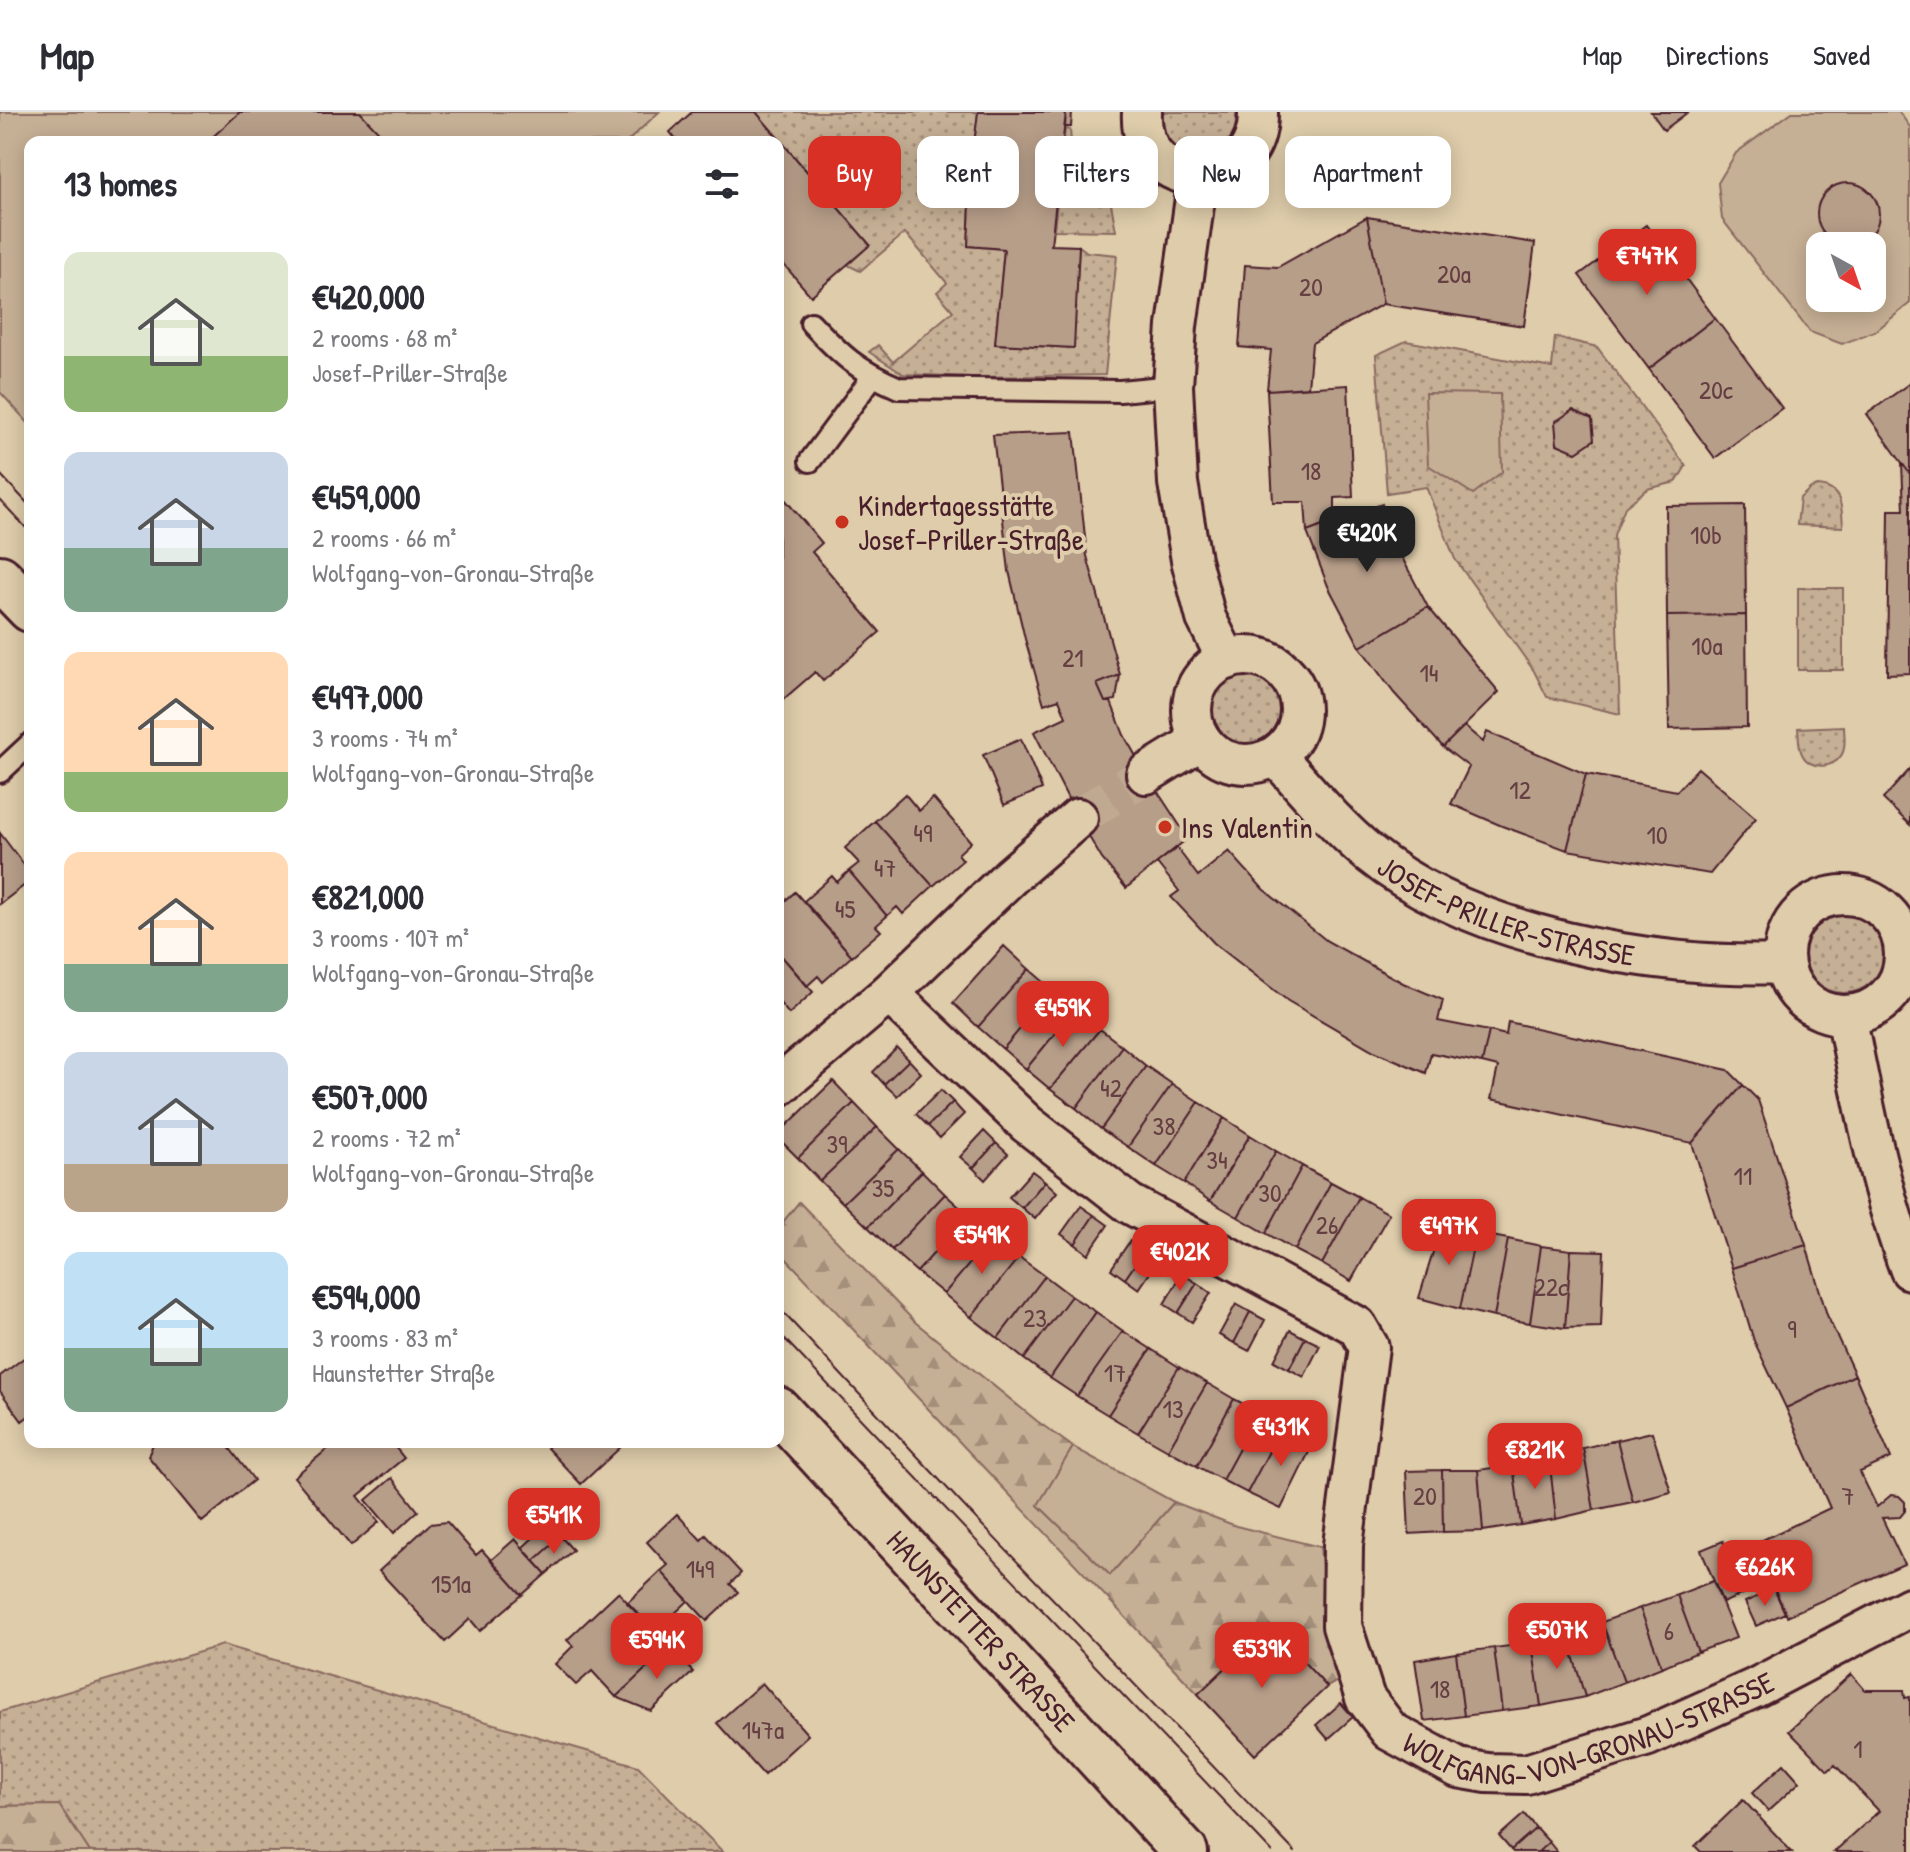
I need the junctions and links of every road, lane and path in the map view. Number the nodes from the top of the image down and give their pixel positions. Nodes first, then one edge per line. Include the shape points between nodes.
1 (1142, 112) edge
2 (1258, 112) edge
3 (1255, 136) edge
4 (1174, 170) edge
5 (1194, 208) edge
6 (811, 323) dead end
7 (873, 376) junction
8 (1173, 386) junction
9 (810, 461) dead end
10 (0, 578) edge
11 (24, 603) edge
12 (1227, 660) junction
13 (1201, 740) junction
14 (24, 750) edge
15 (1276, 756) junction
16 (0, 772) edge
17 (1146, 774) tunnel mouth
18 (1078, 818) tunnel mouth
19 (1907, 942) edge
20 (1784, 964) junction
21 (889, 993) junction
22 (1846, 1015) junction
23 (784, 1082) edge
24 (1910, 1270) edge
25 (784, 1417) edge
26 (1910, 1607) edge
27 (1185, 1852) edge

1 - 4 street via 1153,154
2 - 3 street
5 - 8 street
6 - 7 lane via 843,357
7 - 8 lane via 899,388 1120,391
7 - 9 lane
8 - 12 street via 1178,483 1191,560 1206,618
10 - 11 main road
12 - 13 street via 1202,679 1195,693 1194,725
12 - 15 street via 1258,657 1279,668 1295,686 1301,716 1288,745
13 - 15 street via 1212,753 1244,765
13 - 17 street
14 - 16 lane
15 - 20 street, JOSEF-PRILLER-STRASSE via 1368,852 1429,893 1489,918 1591,948 1735,966
18 - 21 street
19 - 20 street via 1885,910 1870,900 1833,895 1809,905 1791,924
19 - 22 street via 1897,983 1884,1000
20 - 22 street via 1797,993 1810,1006
21 - 23 street
21 - 26 street, WOLFGANG-VON-GRONAU-STRASSE via 1027,1124 1130,1204 1357,1326 1369,1347 1343,1545 1342,1626 1365,1698 1390,1731 1458,1768 1526,1774 1648,1736 1755,1688
22 - 24 street via 1868,1120
25 - 27 main road, HAUNSTETTER STRASSE

